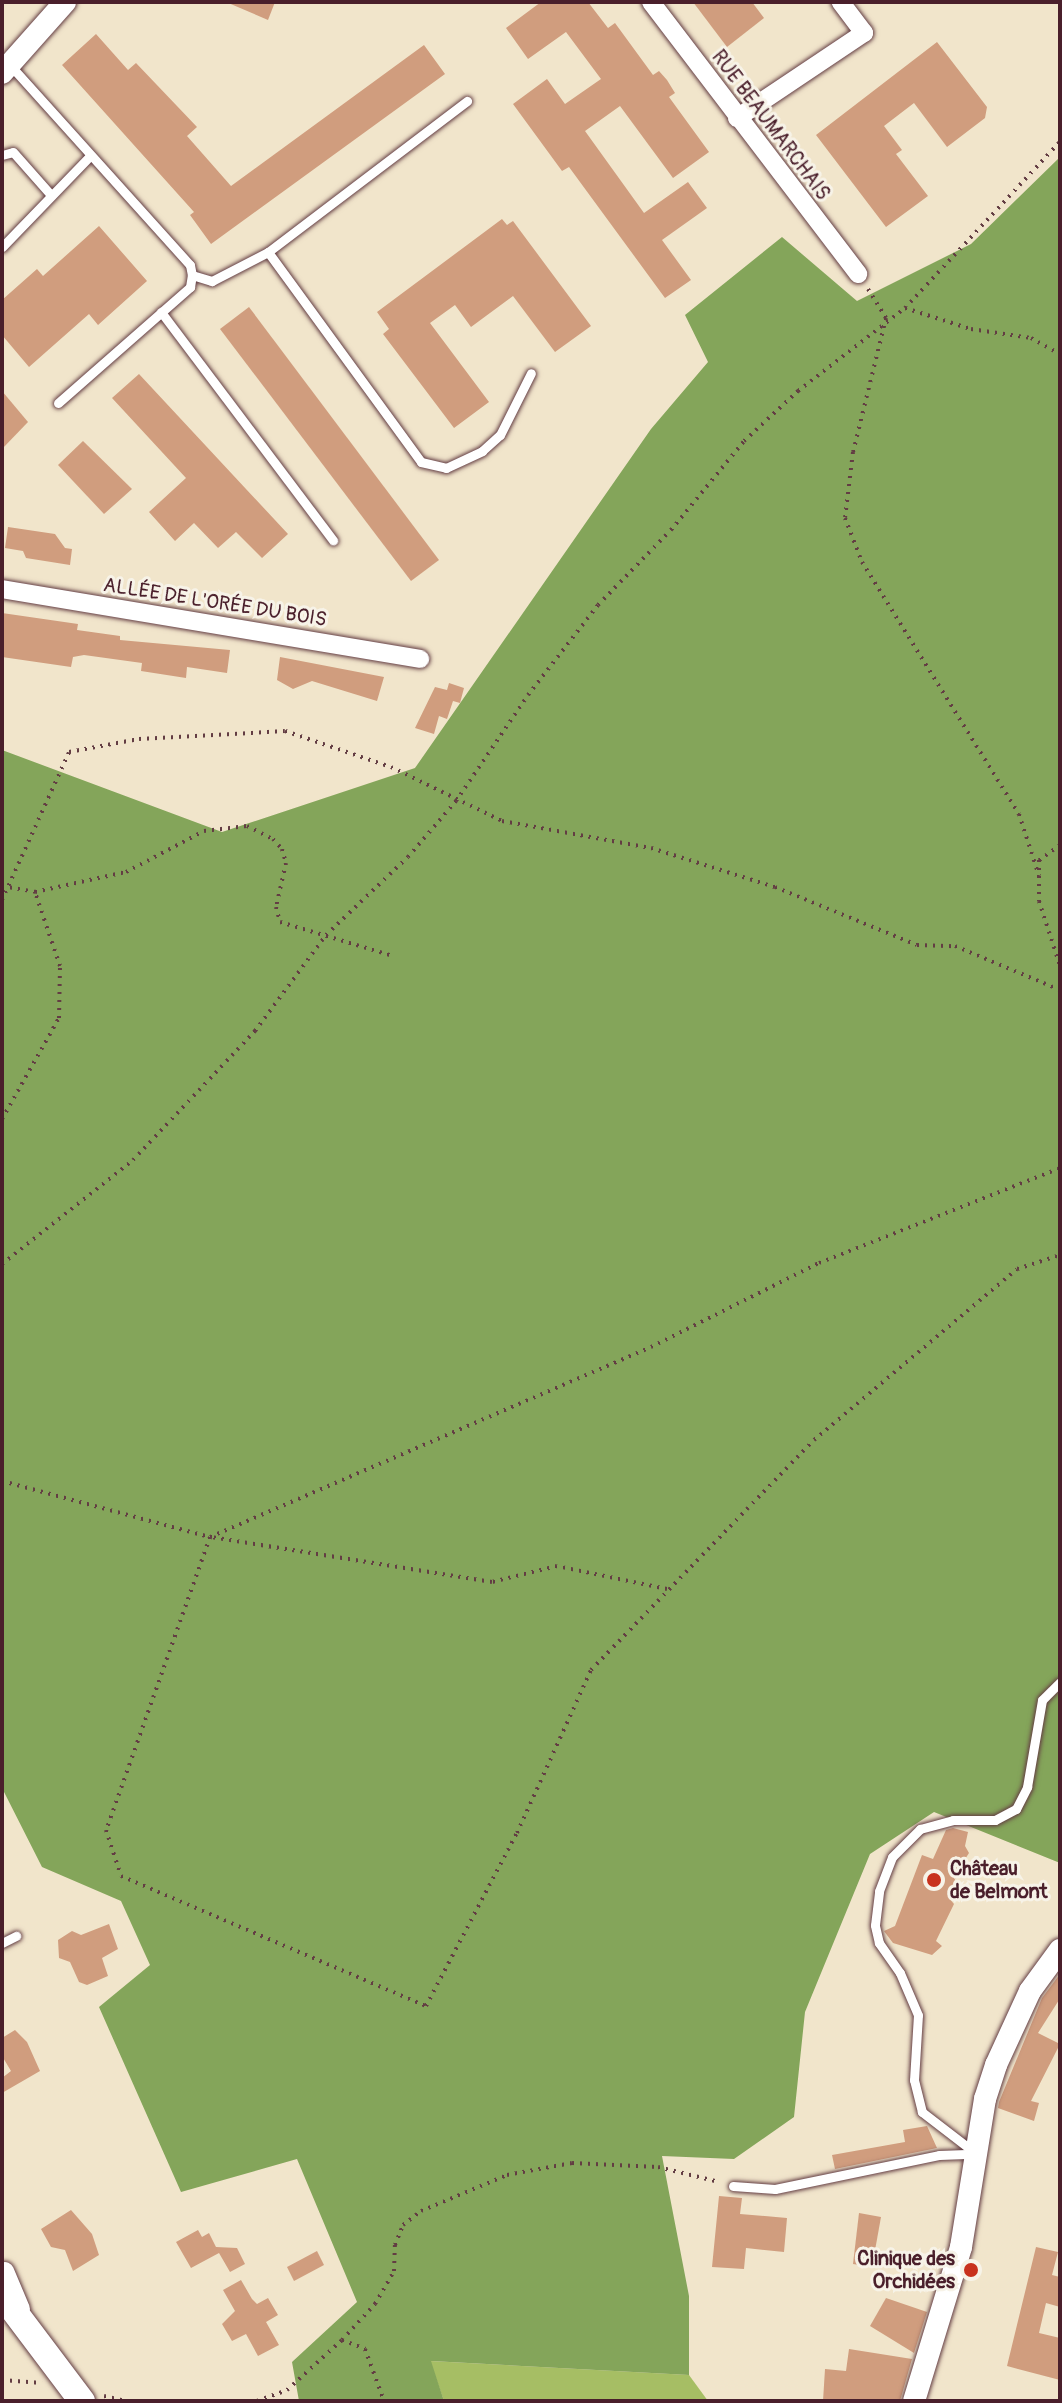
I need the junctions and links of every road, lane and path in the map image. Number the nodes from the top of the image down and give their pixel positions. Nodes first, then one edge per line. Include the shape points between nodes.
1 (65, 2) edge
2 (651, 2) edge
3 (841, 2) edge
4 (6, 69) edge
5 (467, 101) dead end
6 (737, 118) junction
7 (1060, 142) edge
8 (2, 155) edge
9 (90, 156) junction
10 (51, 195) junction
11 (2, 247) edge
12 (268, 252) junction
13 (858, 274) joint
14 (192, 275) junction
15 (905, 308) junction
16 (161, 312) junction
17 (886, 318) junction
18 (1060, 354) edge
19 (531, 373) dead end
20 (58, 403) dead end
21 (333, 540) dead end
22 (2, 589) edge
23 (420, 659) dead end
24 (456, 801) junction
25 (1060, 845) edge
26 (1039, 876) junction
27 (4, 887) edge
28 (35, 892) junction
29 (2, 900) edge
30 (326, 935) junction
31 (390, 955) dead end
32 (1060, 966) edge
33 (1060, 990) edge
34 (2, 1119) edge
35 (1060, 1168) edge
36 (1060, 1255) edge
37 (2, 1264) edge
38 (2, 1481) edge
39 (210, 1537) junction
40 (667, 1589) junction
41 (1060, 1682) edge
42 (16, 1936) dead end
43 (2, 1943) edge
44 (1060, 1950) edge
45 (977, 2154) junction
46 (733, 2186) joint
47 (3, 2277) edge
48 (342, 2340) junction
49 (2, 2380) edge
50 (81, 2392) edge
51 (125, 2401) edge
52 (257, 2401) edge
53 (384, 2401) edge
54 (914, 2401) edge

1 - 4 street
2 - 6 street, RUE BEAUMARCHAIS
3 - 6 street via 864,33
4 - 9 lane
5 - 12 lane
6 - 13 street, RUE BEAUMARCHAIS
7 - 15 path
8 - 10 lane via 13,152
9 - 10 lane
9 - 14 lane via 190,265
10 - 11 lane
12 - 14 lane via 222,279
12 - 19 lane via 421,462 446,468 482,451 500,435
13 - 17 path
14 - 16 lane via 190,287
15 - 17 path
15 - 18 path via 971,329 1031,338
16 - 20 lane
16 - 21 lane
17 - 24 path via 744,441 671,530 598,605
17 - 26 path via 853,452 845,518 862,562 1019,814
22 - 23 street, ALLÉE DE L'ORÉE DU BOIS
24 - 27 path via 391,767 285,731 139,739 69,752
24 - 30 path via 408,857
24 - 33 path via 502,821 651,848 775,887 917,945 955,946
25 - 26 path via 1039,860
26 - 32 path via 1039,901
27 - 28 path
27 - 29 path
28 - 30 path via 126,872 204,831 247,826 282,849 286,863 276,907 280,922
28 - 34 path via 60,966 59,1018
30 - 31 path
30 - 37 path via 255,1031 133,1160
35 - 39 path via 819,1263 651,1347
36 - 40 path via 1017,1269 814,1440
38 - 39 path
39 - 40 path via 492,1582 557,1566
39 - 40 path via 106,1830 121,1876 426,2006 517,1833 591,1670
41 - 45 lane via 1042,1700 1027,1787 1016,1809 995,1820 953,1820 920,1829 892,1857 879,1891 879,1943 900,1973 918,2015 914,2080 922,2112
42 - 43 lane
44 - 45 street via 1009,2030 985,2099
45 - 46 lane via 939,2155 775,2189
45 - 54 street via 961,2247
46 - 48 path via 614,2162 572,2163 507,2175 421,2211 403,2225 395,2245 394,2271 375,2304
47 - 50 main road via 33,2336
48 - 52 path via 287,2390
48 - 53 path via 365,2349
49 - 50 path
50 - 51 path

